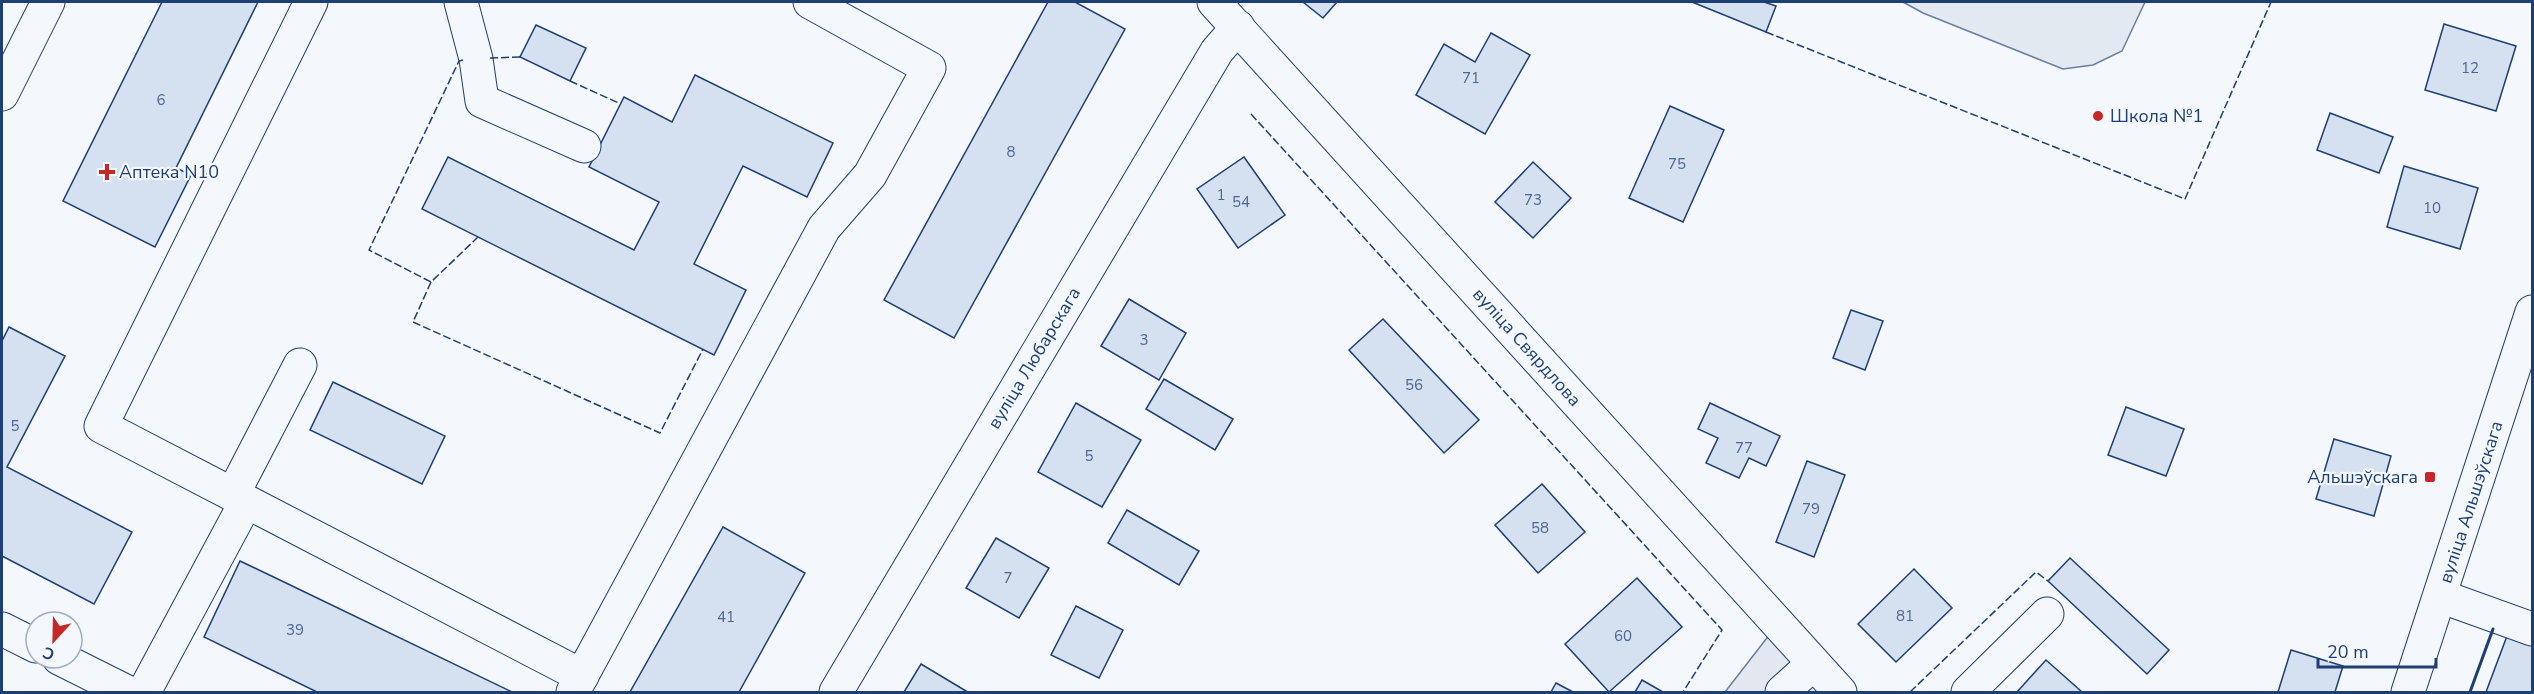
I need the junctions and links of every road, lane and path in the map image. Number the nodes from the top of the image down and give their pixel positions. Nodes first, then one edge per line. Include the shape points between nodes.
1 (48, 2) edge
2 (311, 2) edge
3 (461, 2) edge
4 (810, 2) edge
5 (1214, 2) edge
6 (1238, 27) junction
7 (2, 94) edge
8 (584, 146) dead end
9 (2532, 312) edge
10 (300, 365) dead end
11 (239, 498) junction
12 (2440, 596) junction
13 (2047, 614) dead end
14 (2, 629) edge
15 (2532, 629) edge
16 (24, 640) edge
17 (1813, 664) junction
18 (82, 670) edge
19 (577, 684) edge
20 (127, 693) edge
21 (144, 693) edge
22 (836, 693) edge
23 (1782, 693) edge
24 (1840, 693) edge
25 (1968, 693) edge
26 (2408, 693) edge

1 - 7 street
2 - 11 street via 101,426
3 - 8 street via 482,101
4 - 19 street via 929,68 870,175 824,228
5 - 6 street, вуліца Свярдлова
6 - 17 street, вуліца Свярдлова
6 - 22 street, вуліца Любарскага via 1217,51
9 - 12 street, вуліца Альшэўскага
10 - 11 street
11 - 19 street
11 - 21 street
12 - 15 street
12 - 26 street, вуліца Альшэўскага
13 - 25 street
14 - 16 street
17 - 23 street
17 - 24 street, вуліца Свярдлова
18 - 20 street

